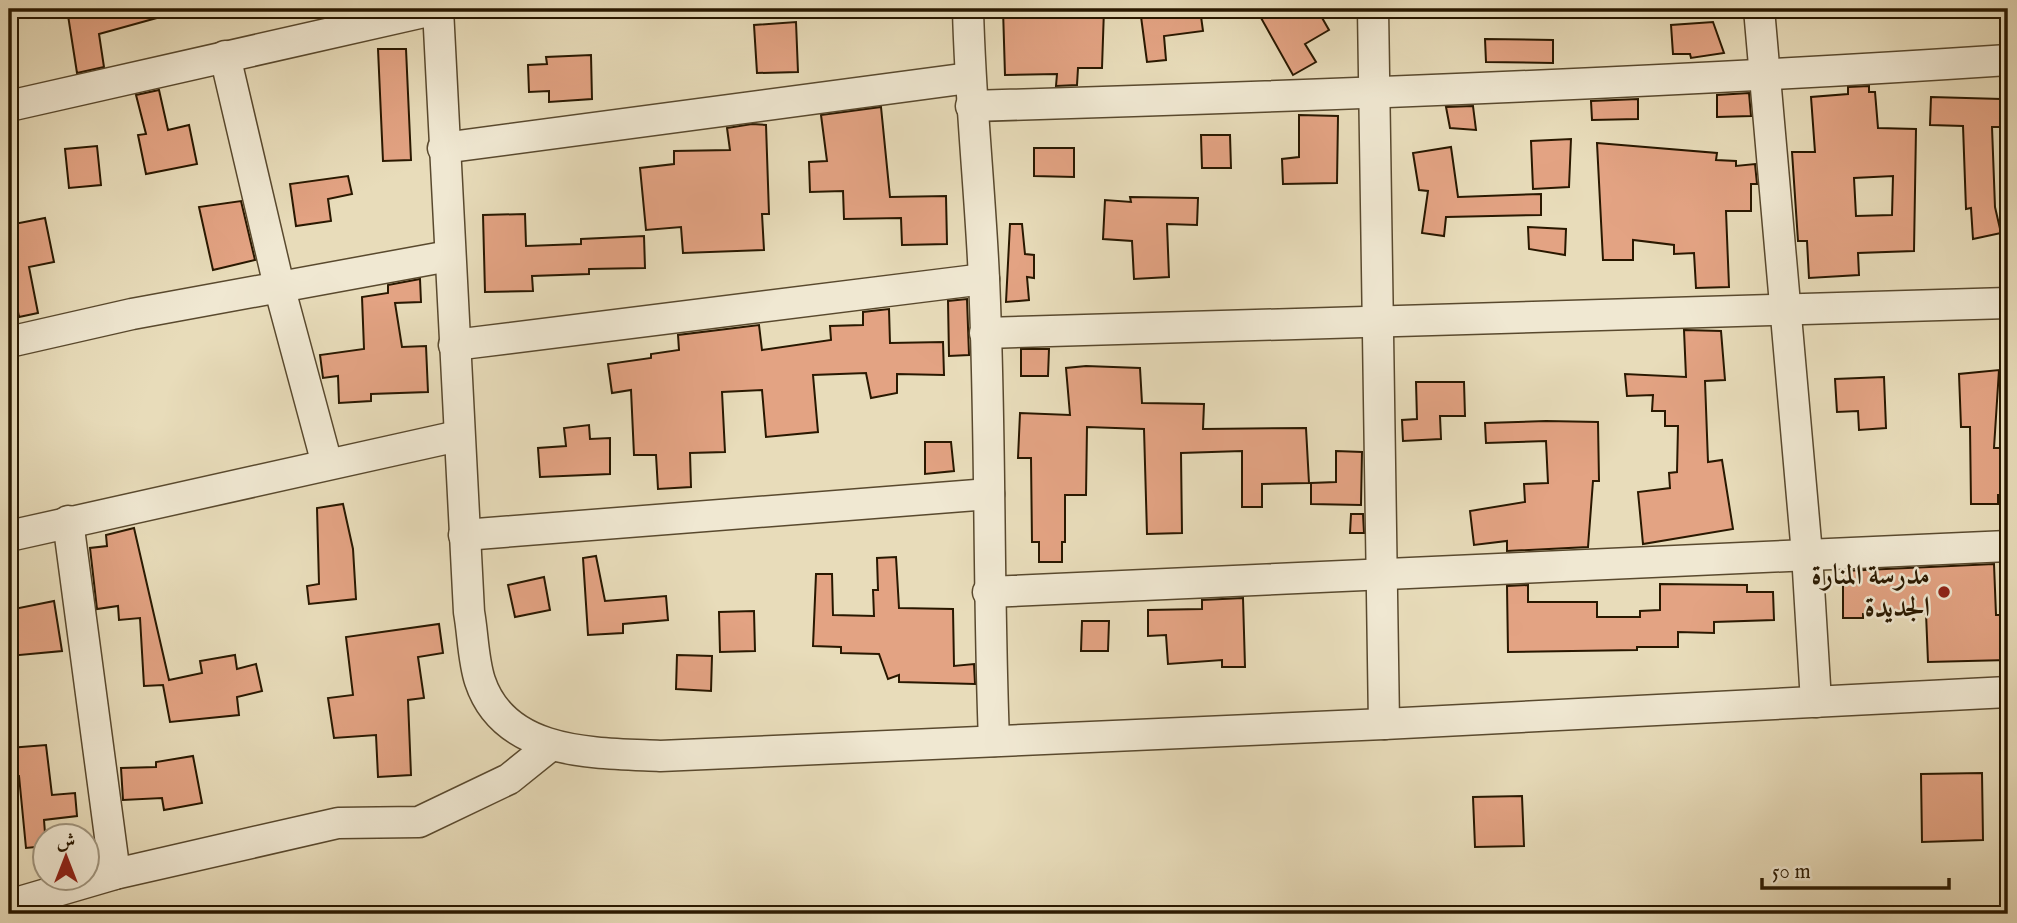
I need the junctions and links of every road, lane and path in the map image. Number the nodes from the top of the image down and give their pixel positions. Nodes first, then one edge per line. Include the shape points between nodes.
1 (437, 9) edge
2 (968, 9) edge
3 (1373, 9) edge
4 (1759, 9) edge
5 (225, 56) junction
6 (2008, 60) edge
7 (1766, 76) junction
8 (970, 92) junction
9 (1373, 94) junction
10 (9, 106) edge
11 (443, 148) junction
12 (449, 256) junction
13 (984, 279) junction
14 (279, 286) junction
15 (2008, 303) edge
16 (1786, 311) junction
17 (1376, 323) junction
18 (985, 333) junction
19 (9, 342) edge
20 (454, 345) junction
21 (458, 436) junction
22 (327, 464) junction
23 (989, 494) junction
24 (68, 521) junction
25 (464, 535) junction
26 (9, 536) edge
27 (2008, 546) edge
28 (1807, 554) junction
29 (1384, 574) junction
30 (988, 592) junction
31 (2008, 692) edge
32 (1816, 702) junction
33 (1384, 724) junction
34 (994, 741) junction
35 (550, 747) junction
36 (115, 874) junction
37 (9, 905) edge

1 - 5 street
1 - 11 street
2 - 8 street
3 - 9 street
4 - 7 street
5 - 10 street
5 - 14 street
6 - 7 street
7 - 9 street
7 - 16 street
8 - 9 street
8 - 11 street
8 - 13 street
9 - 17 street
11 - 12 street
12 - 14 street
12 - 20 street
13 - 18 street
13 - 20 street
14 - 19 street
14 - 22 street
15 - 16 street
16 - 17 street
16 - 28 street
17 - 18 street
17 - 29 street
18 - 23 street
20 - 21 street
21 - 22 street
21 - 25 street
22 - 24 street
23 - 25 street
23 - 30 street
24 - 26 street
24 - 36 street
25 - 35 street via 480,681 510,724
27 - 28 street
28 - 29 street
28 - 32 street
29 - 30 street
29 - 33 street
30 - 34 street
31 - 32 street
32 - 33 street
33 - 34 street
34 - 35 street via 660,756
35 - 36 street via 509,779 419,822 338,823
36 - 37 street

